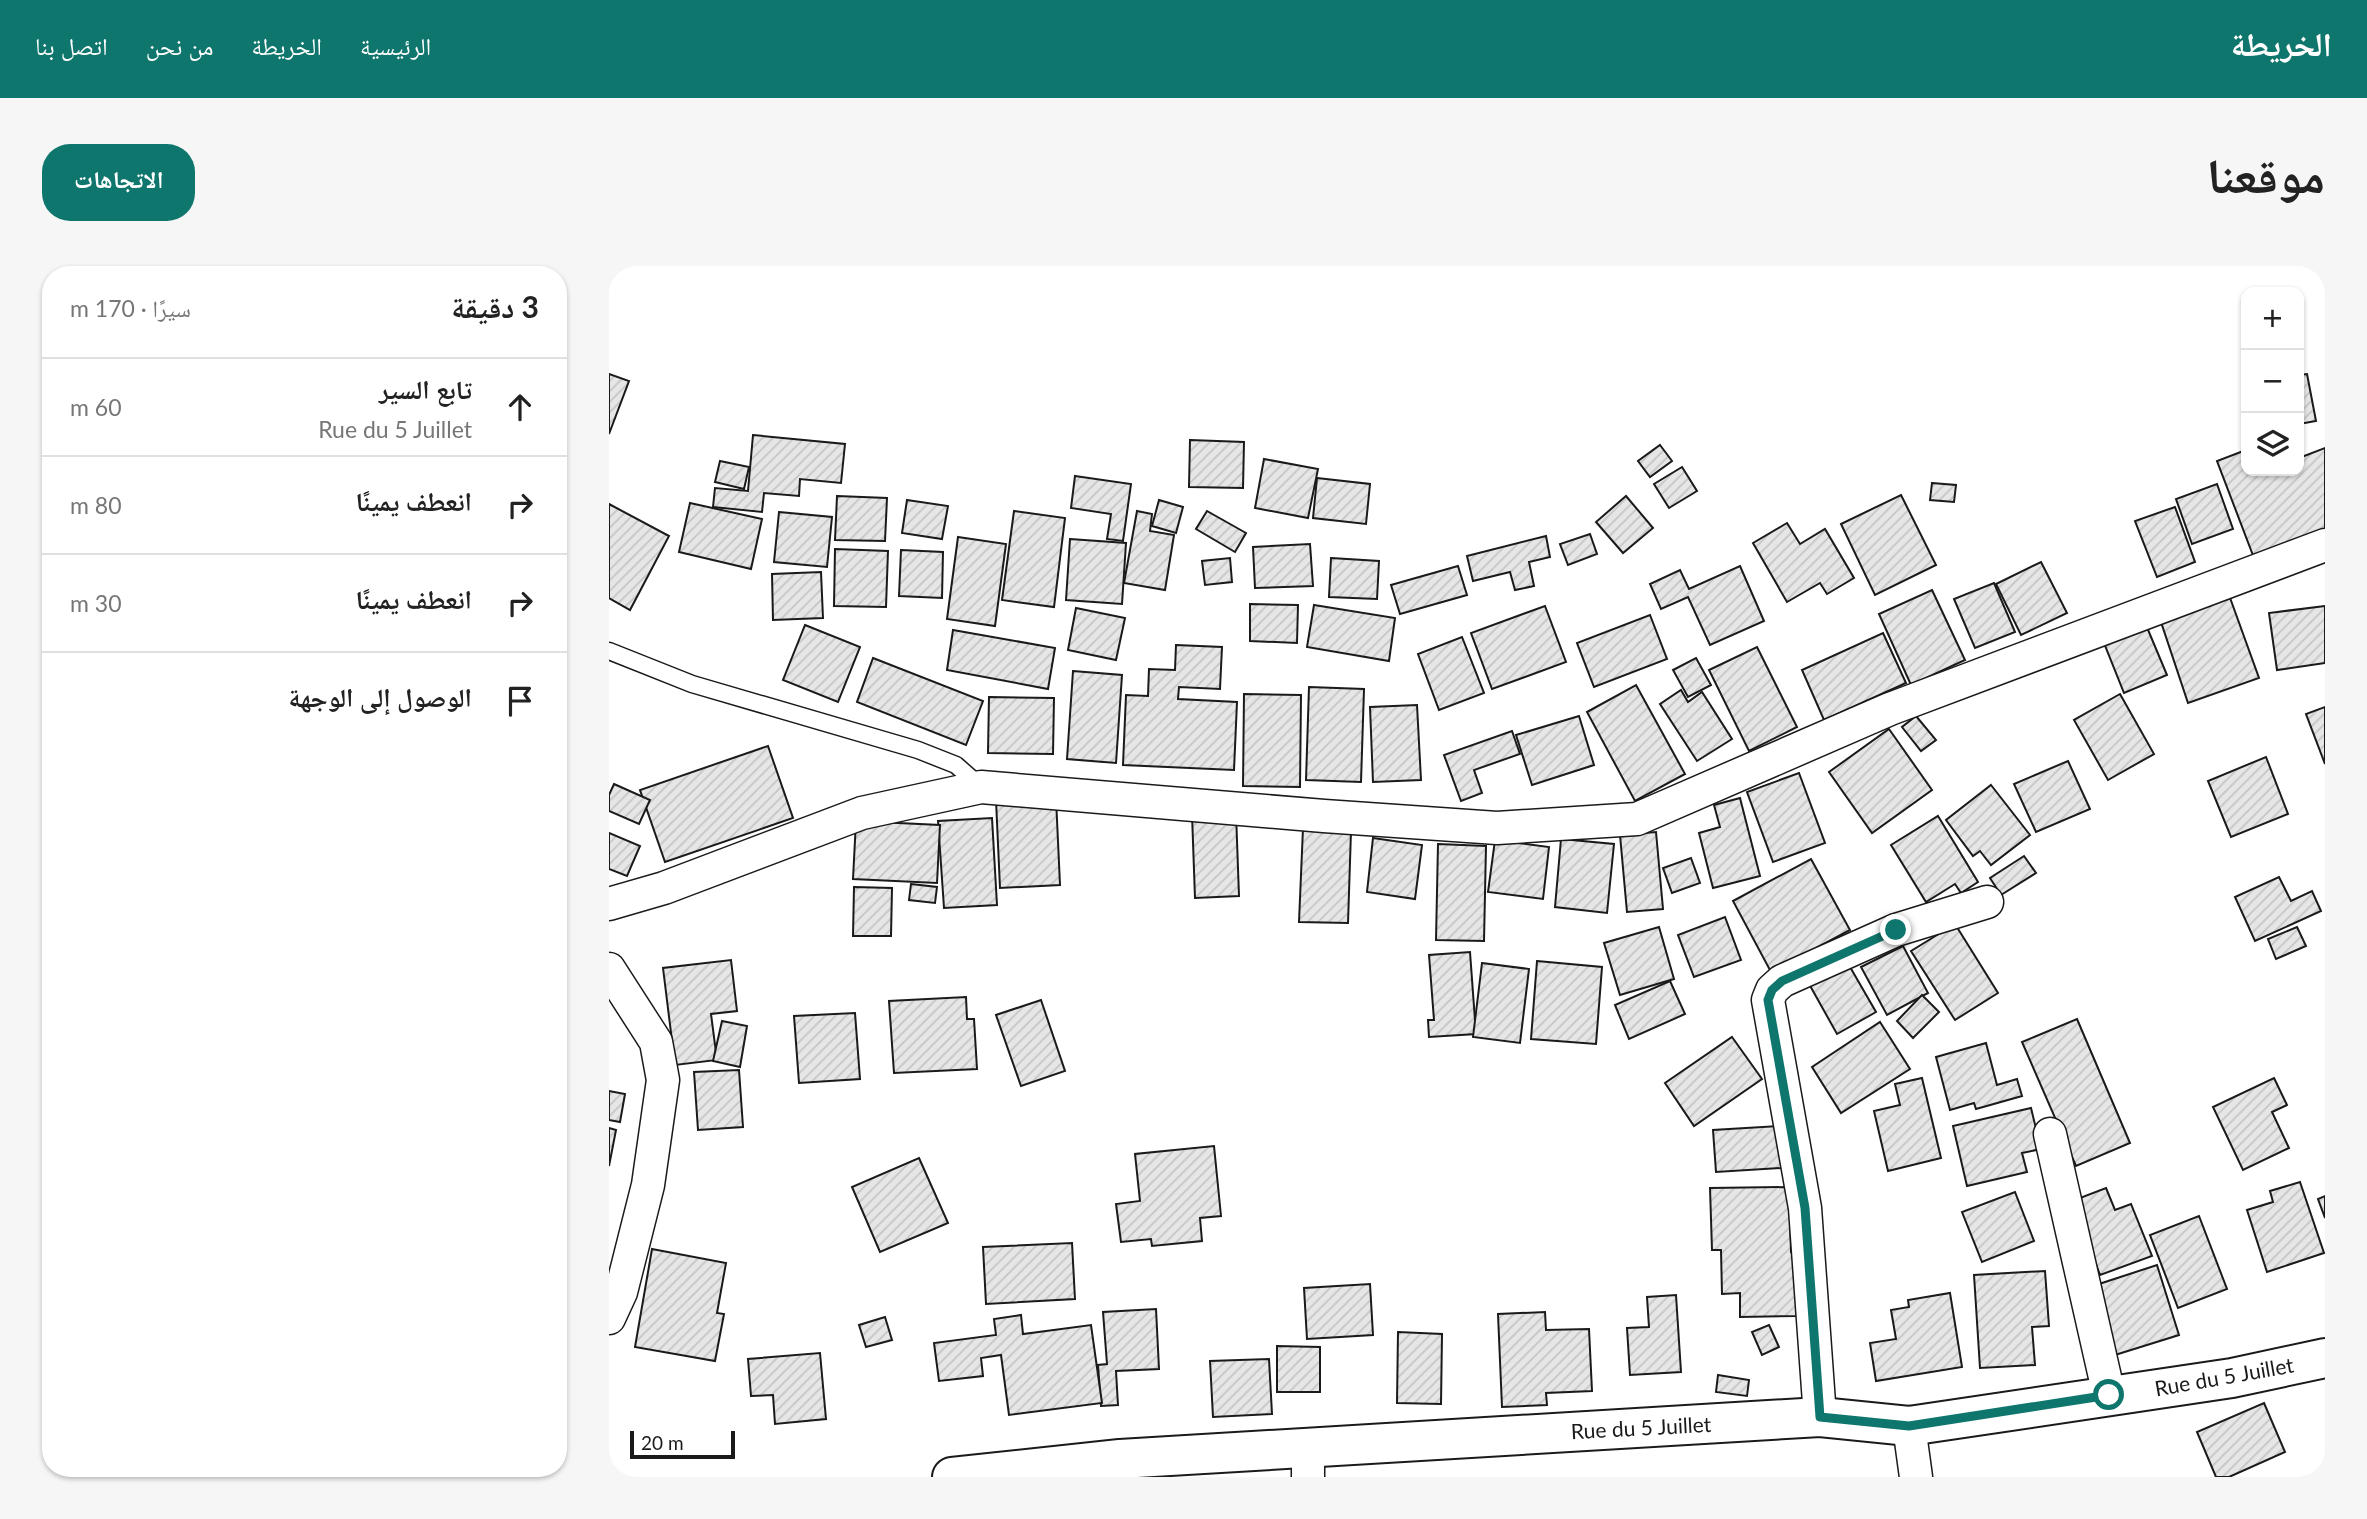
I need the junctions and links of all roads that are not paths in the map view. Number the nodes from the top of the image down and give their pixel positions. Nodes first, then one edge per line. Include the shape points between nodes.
1 (2325, 545) edge
2 (609, 651) edge
3 (981, 787) junction
4 (1987, 902) dead end
5 (609, 905) edge
6 (609, 969) edge
7 (2050, 1134) dead end
8 (609, 1318) edge
9 (2325, 1358) edge
10 (2109, 1395) junction
11 (1820, 1417) junction
12 (1909, 1426) junction
13 (1308, 1462) edge
14 (952, 1477) edge
15 (1916, 1477) edge

1 - 3 street via 1890,709 1637,819 1497,828
2 - 3 lane via 692,684 918,750 956,765
3 - 5 street via 862,813
4 - 11 street via 1871,941 1782,981 1768,1000 1805,1208
6 - 8 street via 656,1042 663,1080 648,1185 621,1292
7 - 10 street
9 - 10 street, Rue du 5 Juillet via 2232,1378
10 - 12 street, Rue du 5 Juillet
11 - 12 street, Rue du 5 Juillet
11 - 13 street, Rue du 5 Juillet
12 - 15 street
13 - 14 street, Rue du 5 Juillet via 1120,1459

